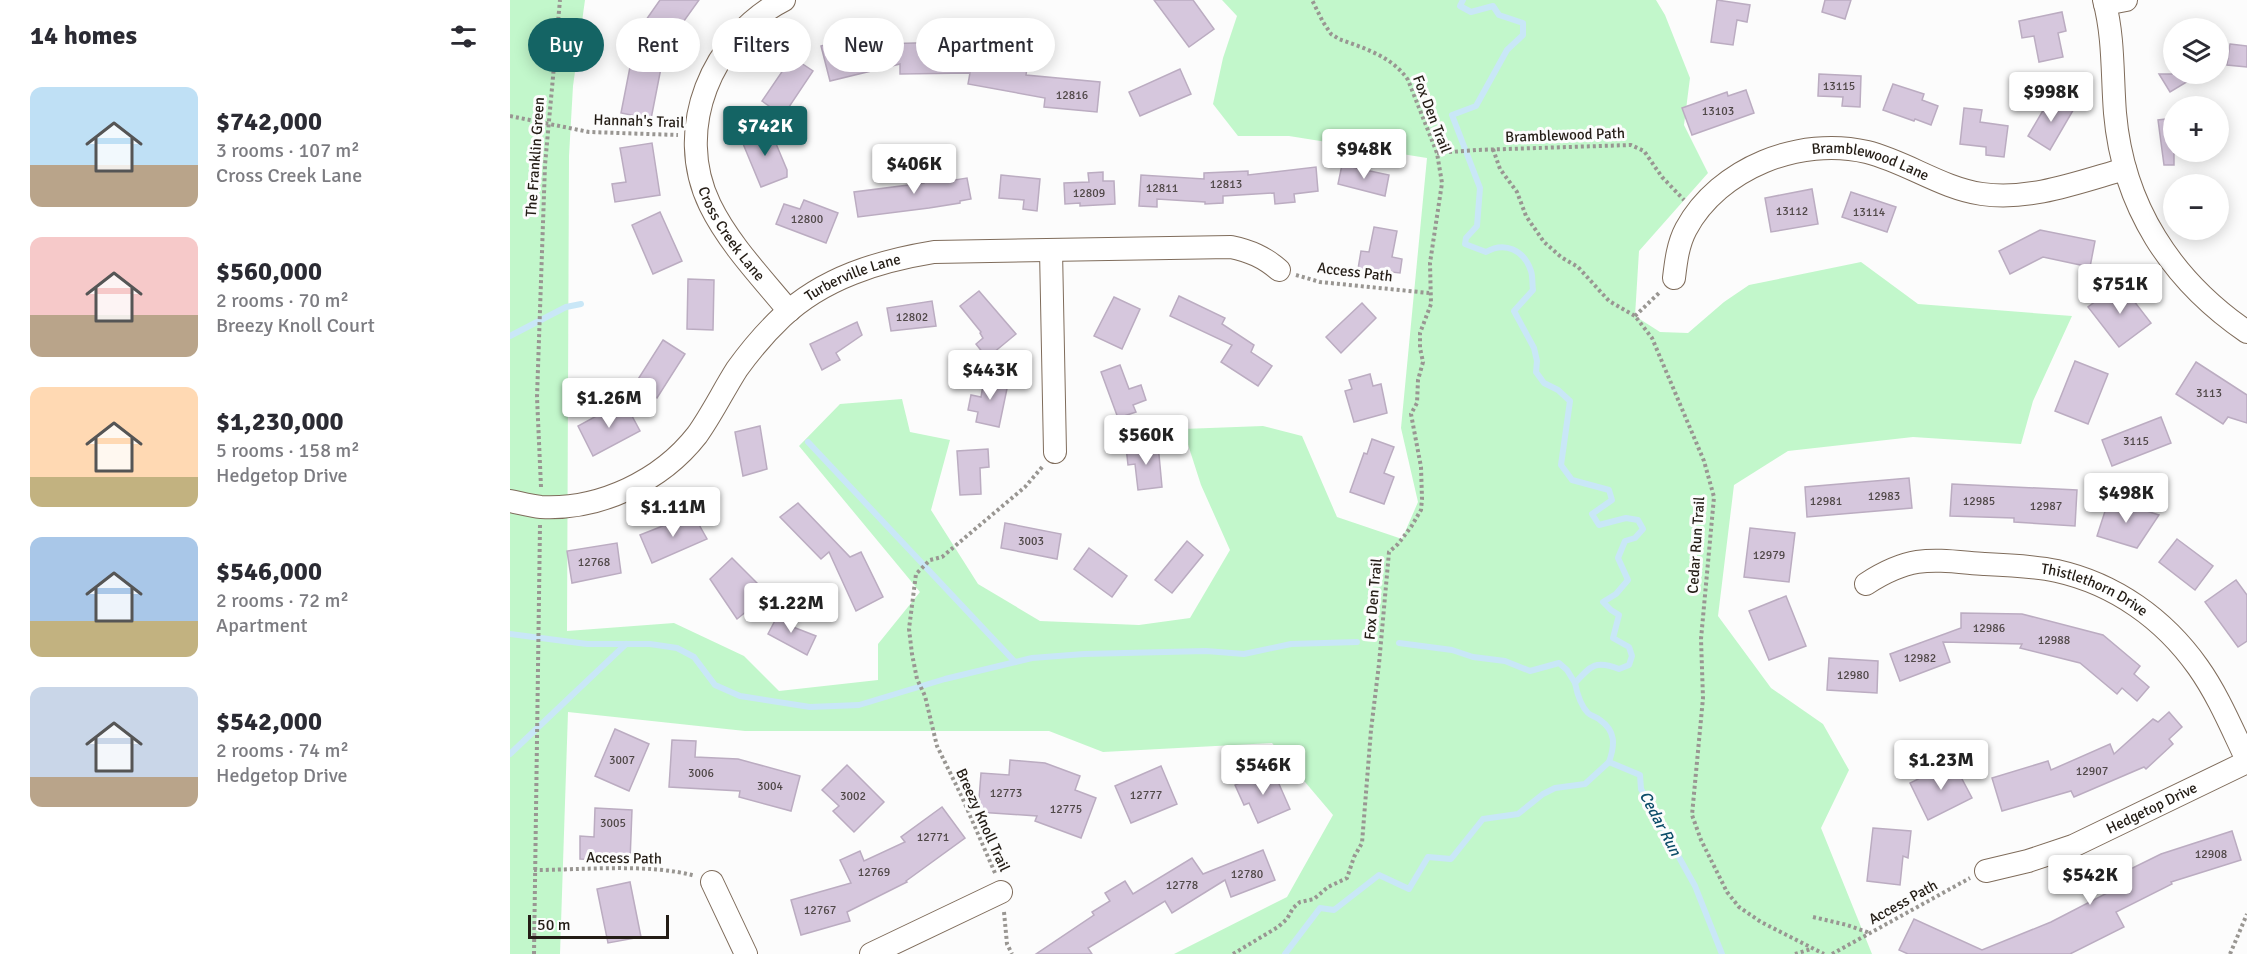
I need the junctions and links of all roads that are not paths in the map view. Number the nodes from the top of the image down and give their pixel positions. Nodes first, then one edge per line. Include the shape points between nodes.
1 (784, 0) edge
2 (2112, 1) edge
3 (2125, 169) junction
4 (1051, 250) junction
5 (1279, 270) road end
6 (1674, 278) road end
7 (789, 311) junction
8 (2247, 332) edge
9 (1055, 452) road end
10 (510, 501) edge
11 (1866, 584) dead end
12 (2247, 761) edge
13 (1986, 871) road end
14 (712, 882) road end
15 (1001, 892) road end
16 (746, 954) edge
17 (870, 954) edge

1 - 7 street, Cross Creek Lane via 760,14 723,53 702,97 696,151 700,178 722,228
2 - 3 street via 2115,115
3 - 6 street, Bramblewood Lane via 2059,188 2024,194 1982,194 1952,187 1863,151 1803,150 1766,160 1712,195 1696,213 1682,239
3 - 8 street via 2147,225 2166,255 2215,309
4 - 5 street, Turberville Lane via 1231,247 1250,251
4 - 7 street, Turberville Lane via 934,252 896,258 833,282
4 - 9 street
7 - 10 street, Turberville Lane via 757,342 696,435 663,468 639,484 585,503 540,507
11 - 12 street, Thistlethorn Drive via 1905,563 1927,560 2056,571 2105,587 2154,618 2175,638 2199,668
12 - 13 street, Hedgetop Drive via 2073,846
14 - 16 street
15 - 17 street

